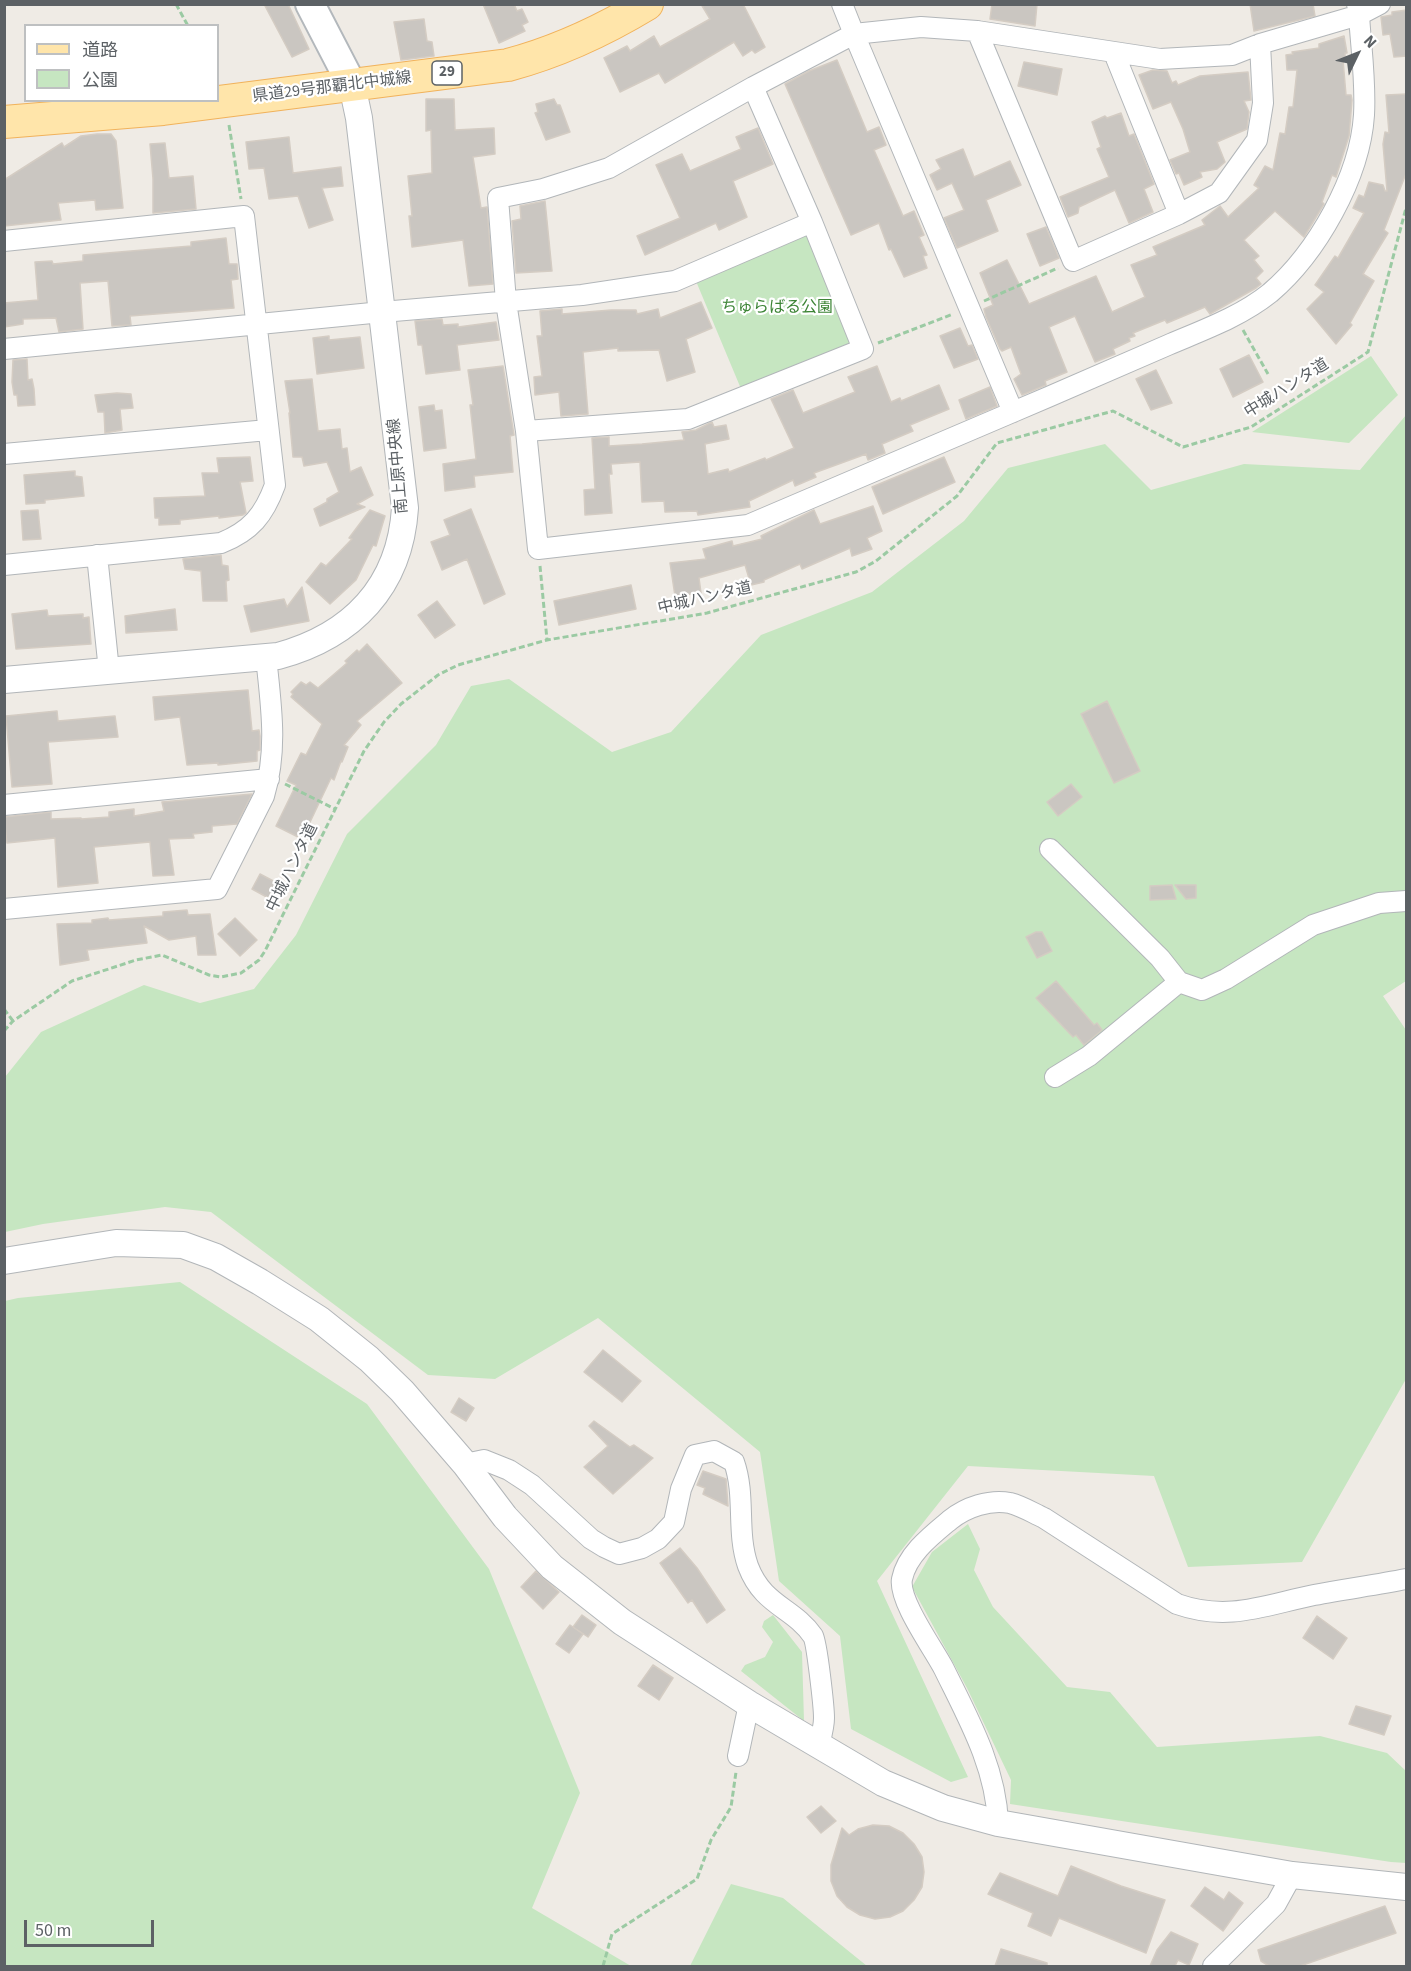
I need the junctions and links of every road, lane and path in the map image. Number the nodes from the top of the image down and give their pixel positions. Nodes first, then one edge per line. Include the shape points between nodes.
1 (176, 4) edge
2 (310, 4) edge
3 (647, 4) edge
4 (842, 4) edge
5 (1380, 4) edge
6 (1358, 10) edge
7 (187, 24) edge
8 (977, 32) junction
9 (854, 34) junction
10 (1260, 44) junction
11 (1114, 53) junction
12 (352, 86) junction
13 (753, 87) junction
14 (4, 122) edge
15 (229, 123) dead end
16 (1407, 208) edge
17 (1179, 214) junction
18 (244, 216) junction
19 (812, 222) junction
20 (4, 241) edge
21 (1073, 261) junction
22 (506, 302) junction
23 (968, 308) junction
24 (382, 312) junction
25 (1234, 316) junction
26 (256, 324) junction
27 (4, 349) edge
28 (863, 349) junction
29 (1268, 374) dead end
30 (1013, 412) junction
31 (268, 430) junction
32 (526, 431) junction
33 (4, 454) edge
34 (538, 549) junction
35 (98, 555) junction
36 (4, 565) edge
37 (547, 640) junction
38 (266, 657) junction
39 (109, 671) junction
40 (4, 680) edge
41 (269, 779) junction
42 (4, 805) edge
43 (335, 809) junction
44 (1050, 849) dead end
45 (1407, 901) edge
46 (4, 909) edge
47 (1179, 982) junction
48 (4, 1009) edge
49 (13, 1021) junction
50 (4, 1030) edge
51 (1055, 1077) dead end
52 (4, 1262) edge
53 (465, 1464) junction
54 (1407, 1579) edge
55 (749, 1704) junction
56 (819, 1745) junction
57 (738, 1756) joint
58 (998, 1823) junction
59 (1292, 1875) junction
60 (1407, 1887) edge
61 (1233, 1947) junction
62 (603, 1966) edge
63 (1213, 1966) edge
64 (1240, 1966) edge

1 - 7 path
2 - 12 main road
3 - 12 main road, 県道29号那覇北中城線 / 29 via 569,44 508,65
4 - 9 street
5 - 6 street
6 - 10 street
6 - 25 street via 1364,116 1342,194 1321,235 1296,266 1269,293
8 - 9 street via 921,27
8 - 11 street
8 - 21 street
9 - 13 street
9 - 23 street
10 - 11 street via 1232,55 1160,59
10 - 17 street via 1263,103 1257,140 1219,193
11 - 17 street
12 - 14 main road, 県道29号那覇北中城線 / 29 via 163,110
12 - 24 street, 南上原中央線
13 - 19 street
13 - 22 street via 609,168 543,189 498,198
15 - 18 path
16 - 37 path, 中城ハンタ道 via 1368,352 1251,427 1183,447 1113,411 1023,435 997,443 957,496 876,561 856,572 707,613
17 - 21 street
18 - 20 street
18 - 26 street
19 - 22 street via 675,282
19 - 28 street
21 - 23 path
22 - 24 street
22 - 32 street
23 - 28 path
23 - 30 street
24 - 26 street
24 - 38 street, 南上原中央線 via 405,508 401,543 379,591 350,622 305,648
25 - 29 path
25 - 30 street
26 - 27 street
26 - 31 street
28 - 32 street via 688,419
30 - 34 street via 748,525
31 - 33 street
31 - 35 street via 275,485 268,504 247,529 221,543
32 - 34 street
34 - 37 path
35 - 36 street
35 - 39 street
37 - 43 path, 中城ハンタ道 via 458,665 419,688 384,722 364,751
38 - 39 street, 南上原中央線
38 - 41 street via 273,721
39 - 40 street, 南上原中央線
41 - 42 street
41 - 43 path
41 - 46 street via 217,889
43 - 49 path, 中城ハンタ道 via 265,951 241,973 209,975 162,955 136,960 72,981
44 - 47 street via 1160,958
45 - 47 street via 1379,903 1313,925 1202,990
47 - 51 street via 1089,1056
48 - 49 path
49 - 50 path, 中城ハンタ道
52 - 53 street via 116,1243 183,1245 216,1257 318,1319 369,1359 402,1390
53 - 55 street via 505,1517 552,1567 622,1622
53 - 56 street via 484,1460 509,1470 532,1485 591,1539 619,1554 658,1539 674,1522 681,1489 695,1455 714,1451 734,1462 740,1478 741,1532 748,1566 758,1587 772,1603 814,1638 824,1719
54 - 58 street via 1244,1610 1193,1610 1024,1508 1009,1503 988,1504 957,1514 909,1560 902,1593 943,1667 989,1768
55 - 56 street
55 - 57 street
56 - 58 street via 883,1783 943,1808
57 - 62 path via 731,1807 711,1840 697,1879 612,1934
58 - 59 street
59 - 60 street
59 - 61 street via 1276,1904
61 - 63 street
61 - 64 street

